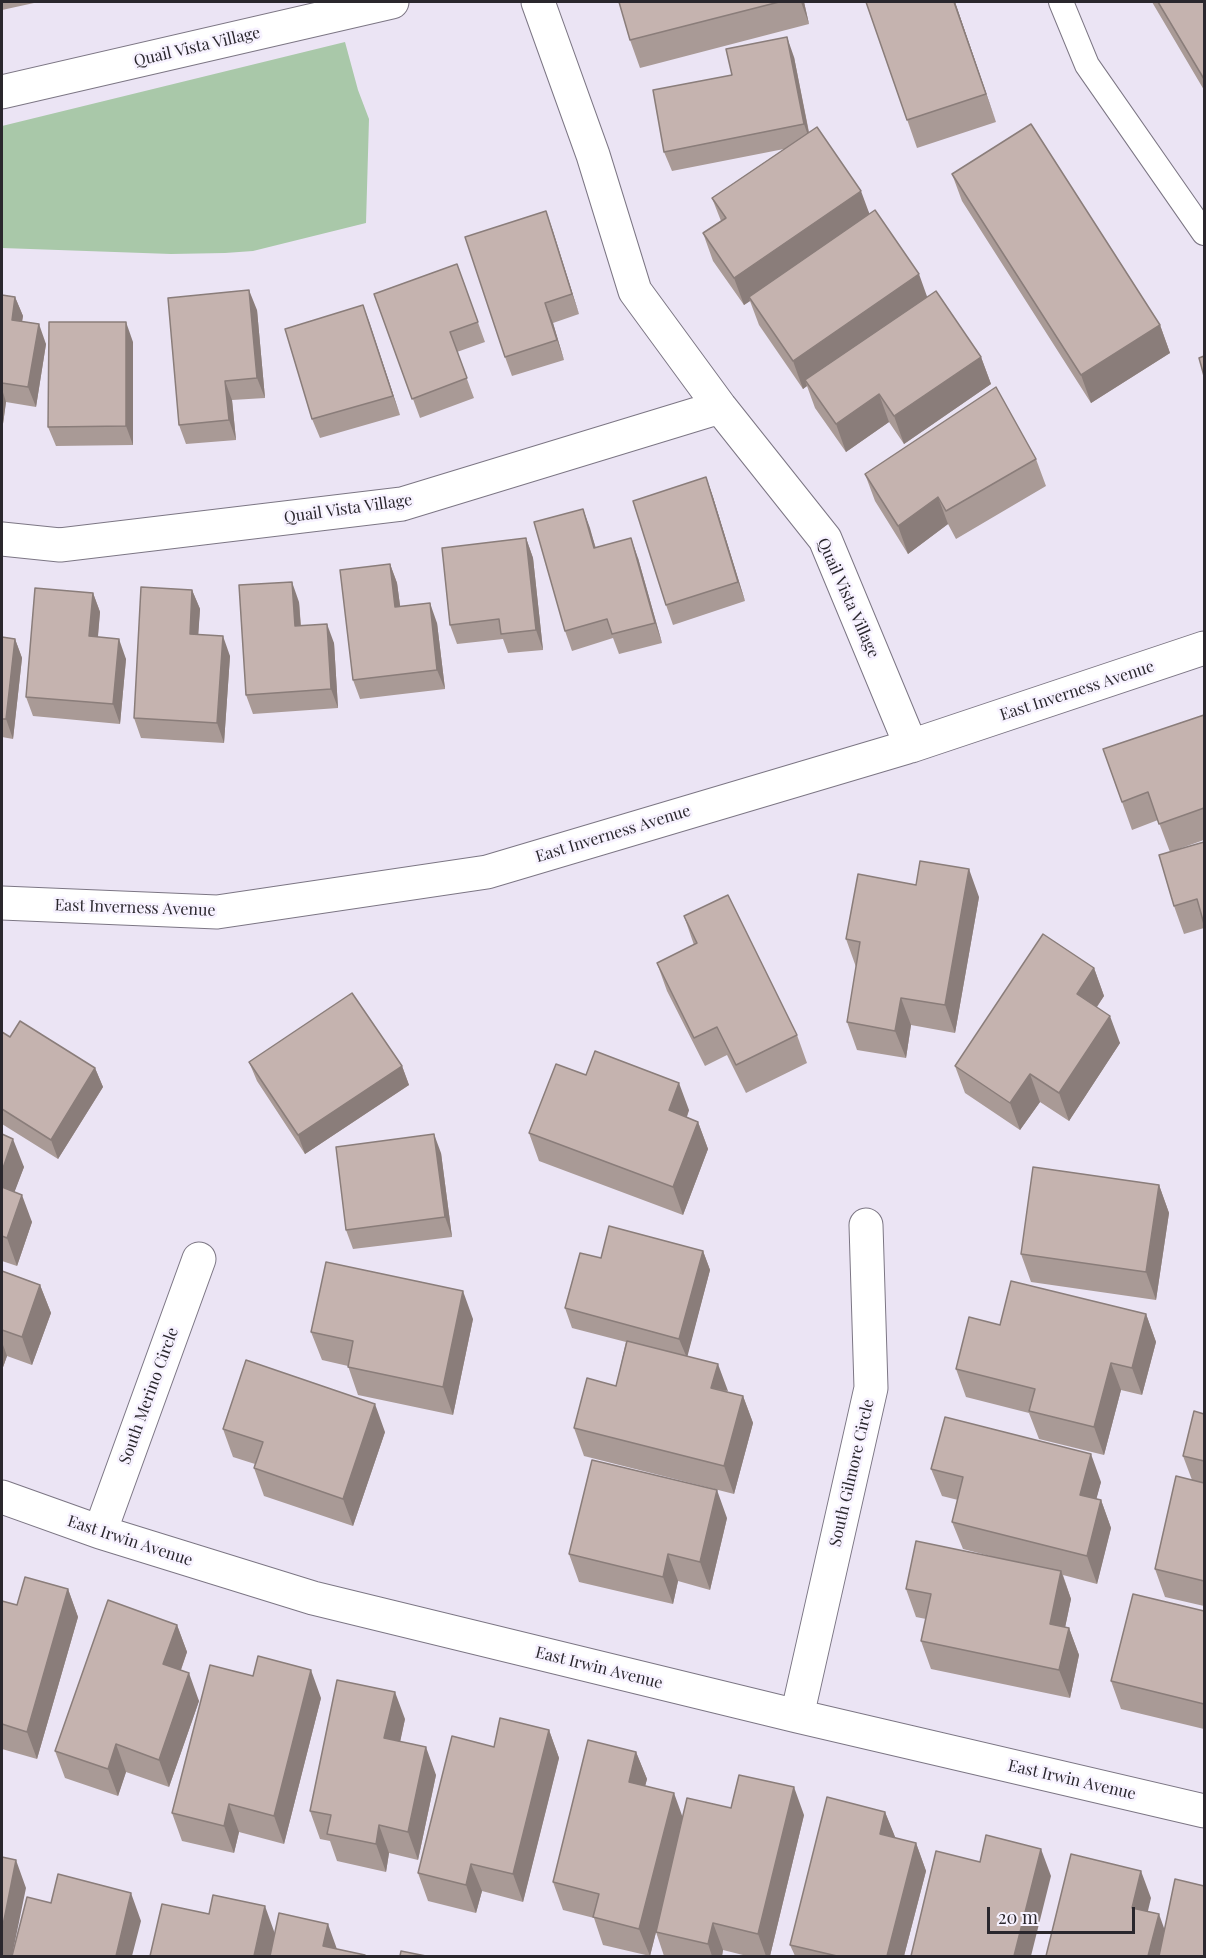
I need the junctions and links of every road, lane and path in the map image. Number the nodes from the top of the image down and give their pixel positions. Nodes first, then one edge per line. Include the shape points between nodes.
1 (392, 2) edge
2 (538, 2) edge
3 (1061, 2) edge
4 (2, 92) edge
5 (1204, 233) edge
6 (720, 407) junction
7 (2, 539) edge
8 (1204, 648) edge
9 (911, 746) junction
10 (2, 903) edge
11 (867, 1225) dead end
12 (199, 1259) dead end
13 (2, 1497) edge
14 (100, 1532) junction
15 (797, 1716) junction
16 (1204, 1811) edge

1 - 4 street, Quail Vista Village
2 - 6 street, Quail Vista Village via 593,155 635,291
3 - 5 lane via 1088,65
6 - 7 street, Quail Vista Village via 402,504 60,545
6 - 9 street, Quail Vista Village via 825,539
8 - 9 street, East Inverness Avenue
9 - 10 street, East Inverness Avenue via 487,872 217,912
11 - 15 street, South Gilmore Circle via 871,1388
12 - 14 street, South Merino Circle
13 - 14 street, East Irwin Avenue
14 - 15 street, East Irwin Avenue via 313,1598
15 - 16 street, East Irwin Avenue

